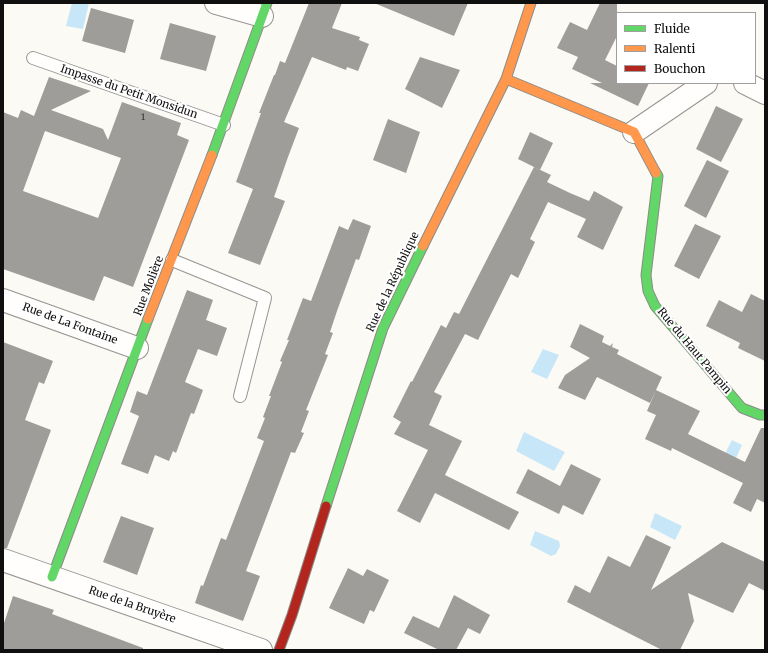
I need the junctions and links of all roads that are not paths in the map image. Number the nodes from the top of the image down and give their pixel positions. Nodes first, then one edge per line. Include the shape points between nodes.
1 (216, 3) edge
2 (531, 3) edge
3 (264, 9) edge
4 (33, 58) dead end
5 (506, 79) junction
6 (705, 84) edge
7 (747, 84) edge
8 (765, 93) edge
9 (224, 125) junction
10 (634, 132) junction
11 (172, 260) junction
12 (3, 300) edge
13 (138, 348) junction
14 (240, 396) dead end
15 (765, 415) edge
16 (3, 560) edge
17 (52, 577) junction
18 (261, 650) edge
19 (279, 650) edge

1 - 3 street
2 - 5 street, Rue de la République
3 - 9 street, Rue Molière
4 - 9 lane, Impasse du Petit Monsidun
5 - 10 street
5 - 19 street, Rue de la République via 383,328
6 - 10 street
7 - 8 street
9 - 11 street, Rue Molière
10 - 15 street, Rue du Haut Pampin via 658,176 646,275 648,290 655,306 742,408
11 - 13 street, Rue Molière
11 - 14 lane via 265,298
12 - 13 street, Rue de La Fontaine
13 - 17 street, Rue Molière
16 - 17 street, Rue de la Bruyère
17 - 18 street, Rue de la Bruyère

